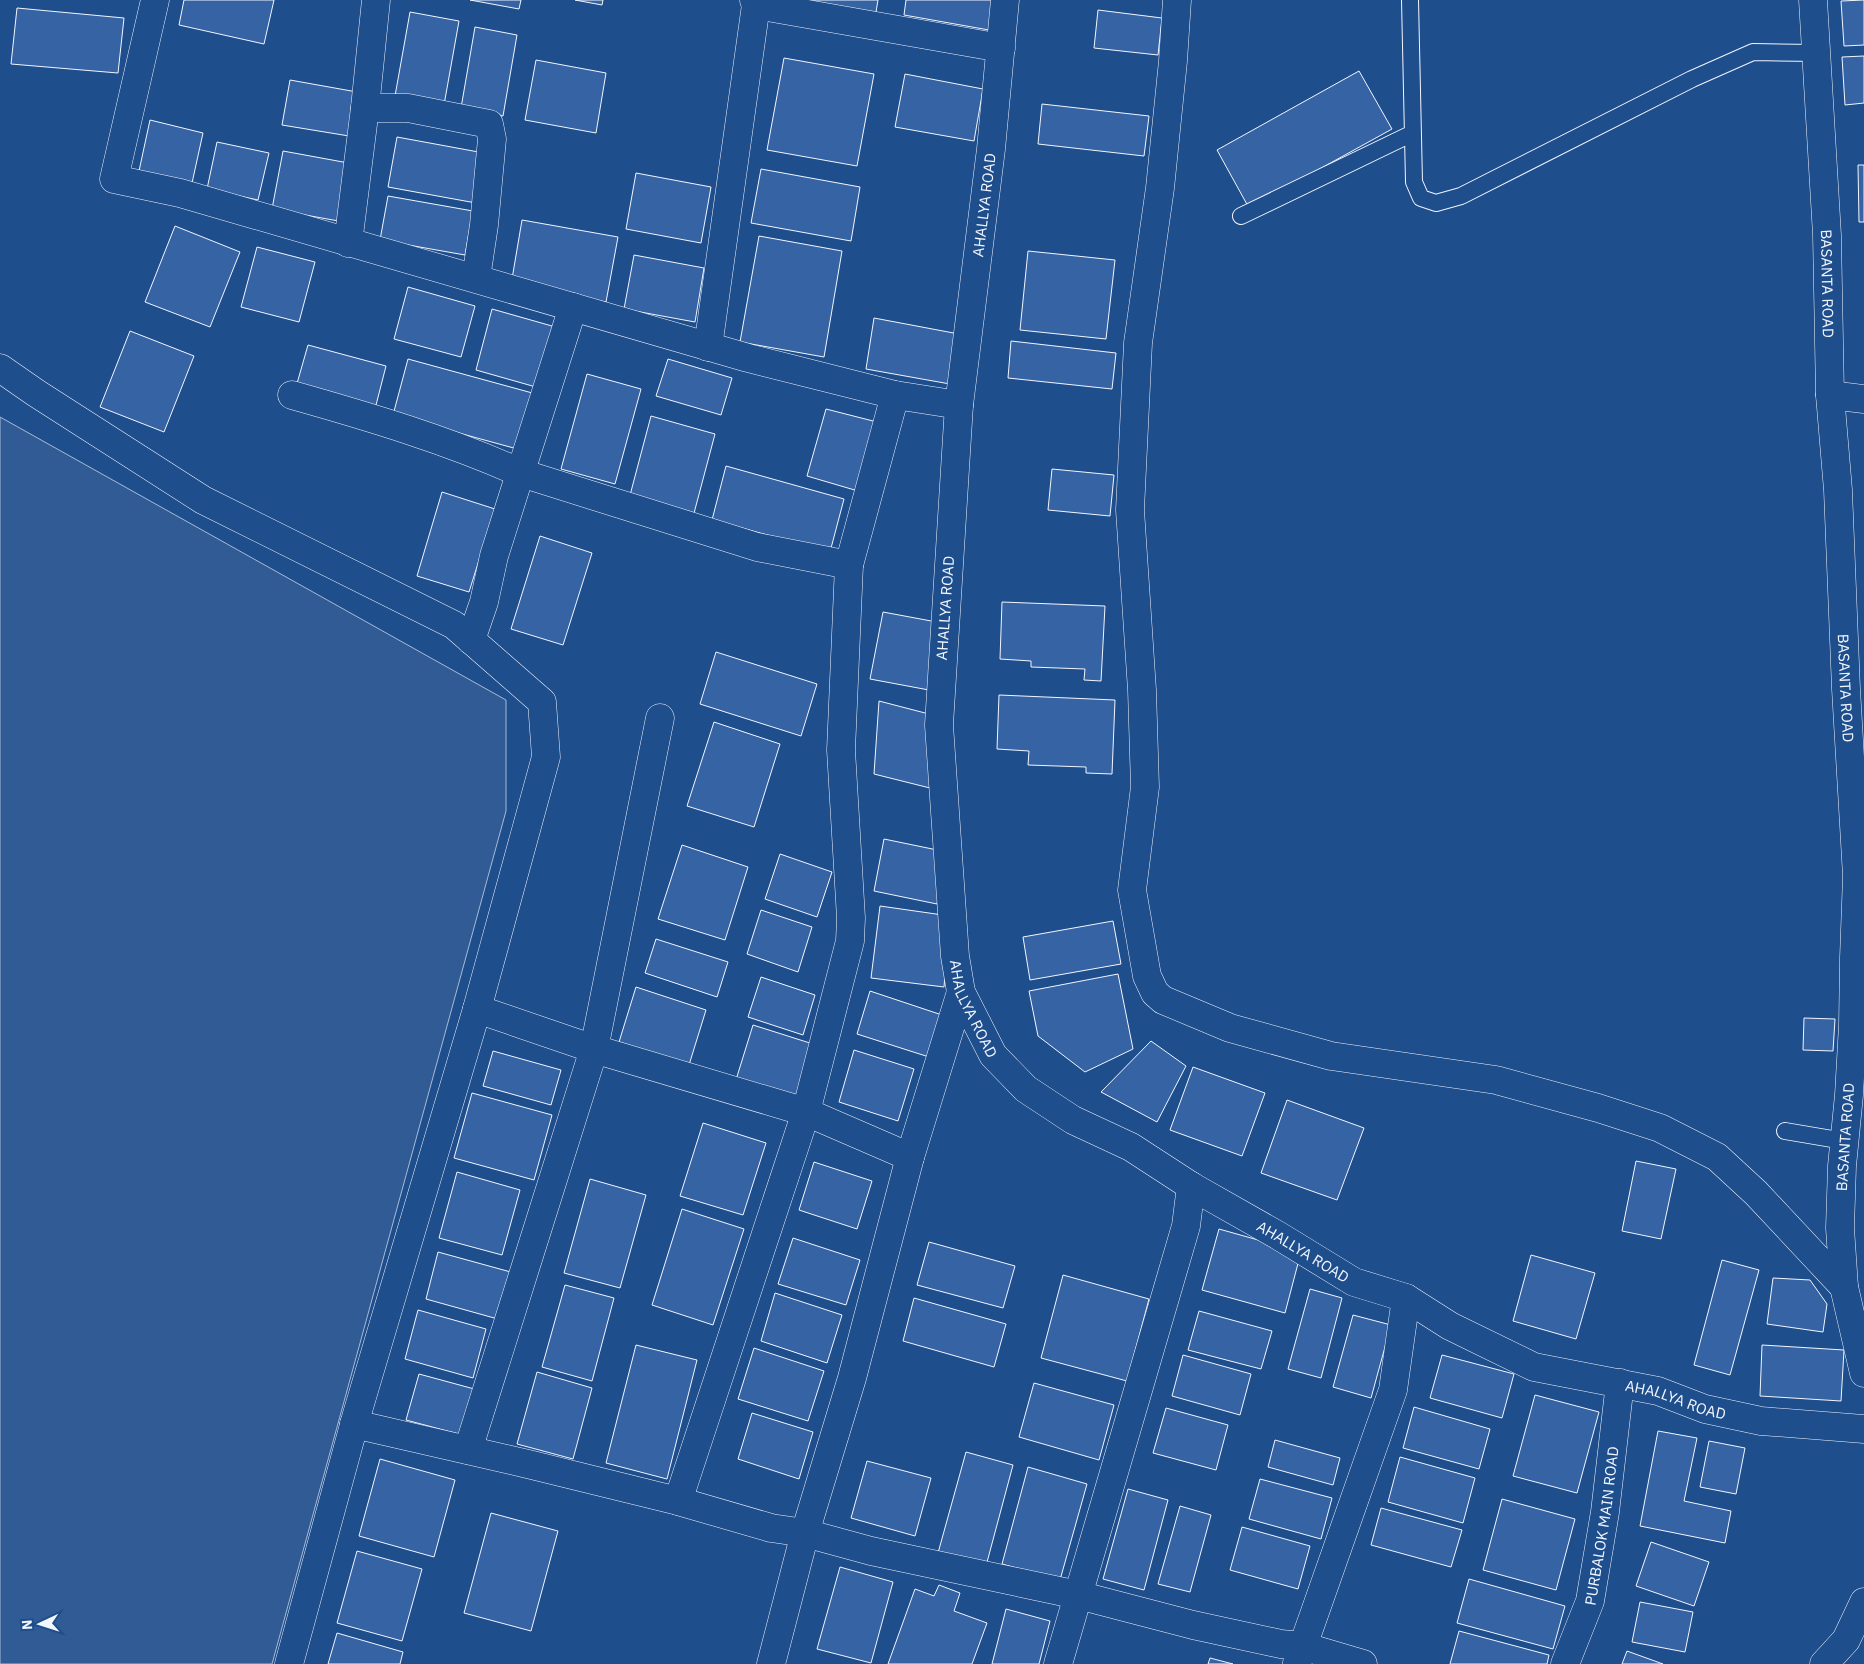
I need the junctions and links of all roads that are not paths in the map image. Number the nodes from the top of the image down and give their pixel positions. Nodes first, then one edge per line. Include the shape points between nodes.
1 (155, 0) edge
2 (376, 0) edge
3 (1005, 0) edge
4 (1176, 0) edge
5 (1410, 0) edge
6 (1814, 0) edge
7 (755, 3) edge
8 (1001, 48) junction
9 (1816, 53) junction
10 (365, 108) junction
11 (1413, 133) junction
12 (1241, 216) dead end
13 (348, 243) junction
14 (476, 278) junction
15 (573, 307) junction
16 (708, 347) junction
17 (0, 368) edge
18 (292, 395) dead end
19 (895, 395) junction
20 (1830, 395) junction
21 (1864, 399) edge
22 (959, 405) junction
23 (521, 473) junction
24 (849, 565) junction
25 (471, 640) junction
26 (660, 718) dead end
27 (961, 992) junction
28 (477, 1009) junction
29 (594, 1049) junction
30 (806, 1112) junction
31 (1785, 1131) dead end
32 (1844, 1141) junction
33 (910, 1157) junction
34 (1191, 1186) junction
35 (1844, 1287) junction
36 (1406, 1298) junction
37 (1864, 1373) edge
38 (1620, 1383) junction
39 (354, 1424) junction
40 (1864, 1429) edge
41 (468, 1450) junction
42 (678, 1501) junction
43 (805, 1534) junction
44 (1078, 1594) junction
45 (1864, 1602) edge
46 (1299, 1655) edge
47 (289, 1664) edge
48 (771, 1664) edge
49 (1058, 1664) edge
50 (1363, 1664) edge
51 (1565, 1664) edge
52 (1824, 1664) edge

1 - 13 street via 114,179 180,193
2 - 10 street
3 - 8 street, AHALLYA ROAD
4 - 35 street via 1160,188 1138,343 1130,510 1145,787 1132,890 1147,976 1155,993 1163,1000 1230,1028 1331,1056 1496,1080 1660,1128 1717,1157 1756,1193
5 - 11 lane
6 - 9 street, BASANTA ROAD
7 - 8 street
7 - 16 street
8 - 22 street, AHALLYA ROAD
9 - 11 lane via 1753,52 1692,79 1461,196 1436,203 1421,198 1414,182
9 - 20 street, BASANTA ROAD via 1827,235
10 - 13 street
10 - 14 street via 408,108 489,124 492,139
11 - 12 lane
13 - 14 street
14 - 15 street
15 - 16 street
15 - 23 street
16 - 19 street
17 - 25 street via 203,500 454,625
18 - 23 street via 386,422
19 - 22 street
19 - 24 street
20 - 21 street
20 - 32 street, BASANTA ROAD via 1838,490 1857,876 1853,1025
22 - 27 street, AHALLYA ROAD via 939,725 955,956
23 - 24 street via 757,547
23 - 25 street
24 - 30 street via 841,750 850,941
25 - 28 street via 542,702 546,757
26 - 29 street
27 - 33 street
27 - 34 street, AHALLYA ROAD via 993,1055 1026,1089 1072,1120 1131,1147
28 - 29 street
28 - 39 street
29 - 30 street
29 - 41 street
30 - 33 street
30 - 42 street
31 - 32 lane
32 - 35 street, BASANTA ROAD via 1840,1228
33 - 43 street via 852,1378
34 - 36 street, AHALLYA ROAD via 1354,1282
34 - 44 street via 1186,1226
35 - 37 street, BASANTA ROAD
36 - 38 street, AHALLYA ROAD via 1450,1326 1534,1367
36 - 46 street via 1393,1390
38 - 40 street, AHALLYA ROAD via 1761,1422
38 - 51 street, PURBALOK MAIN ROAD via 1605,1512 1590,1601
39 - 41 street
39 - 47 street
41 - 42 street
42 - 43 street via 771,1528
43 - 44 street
43 - 48 street
44 - 46 street via 1193,1626 1281,1644
44 - 49 street
45 - 52 street via 1846,1640
46 - 50 street

